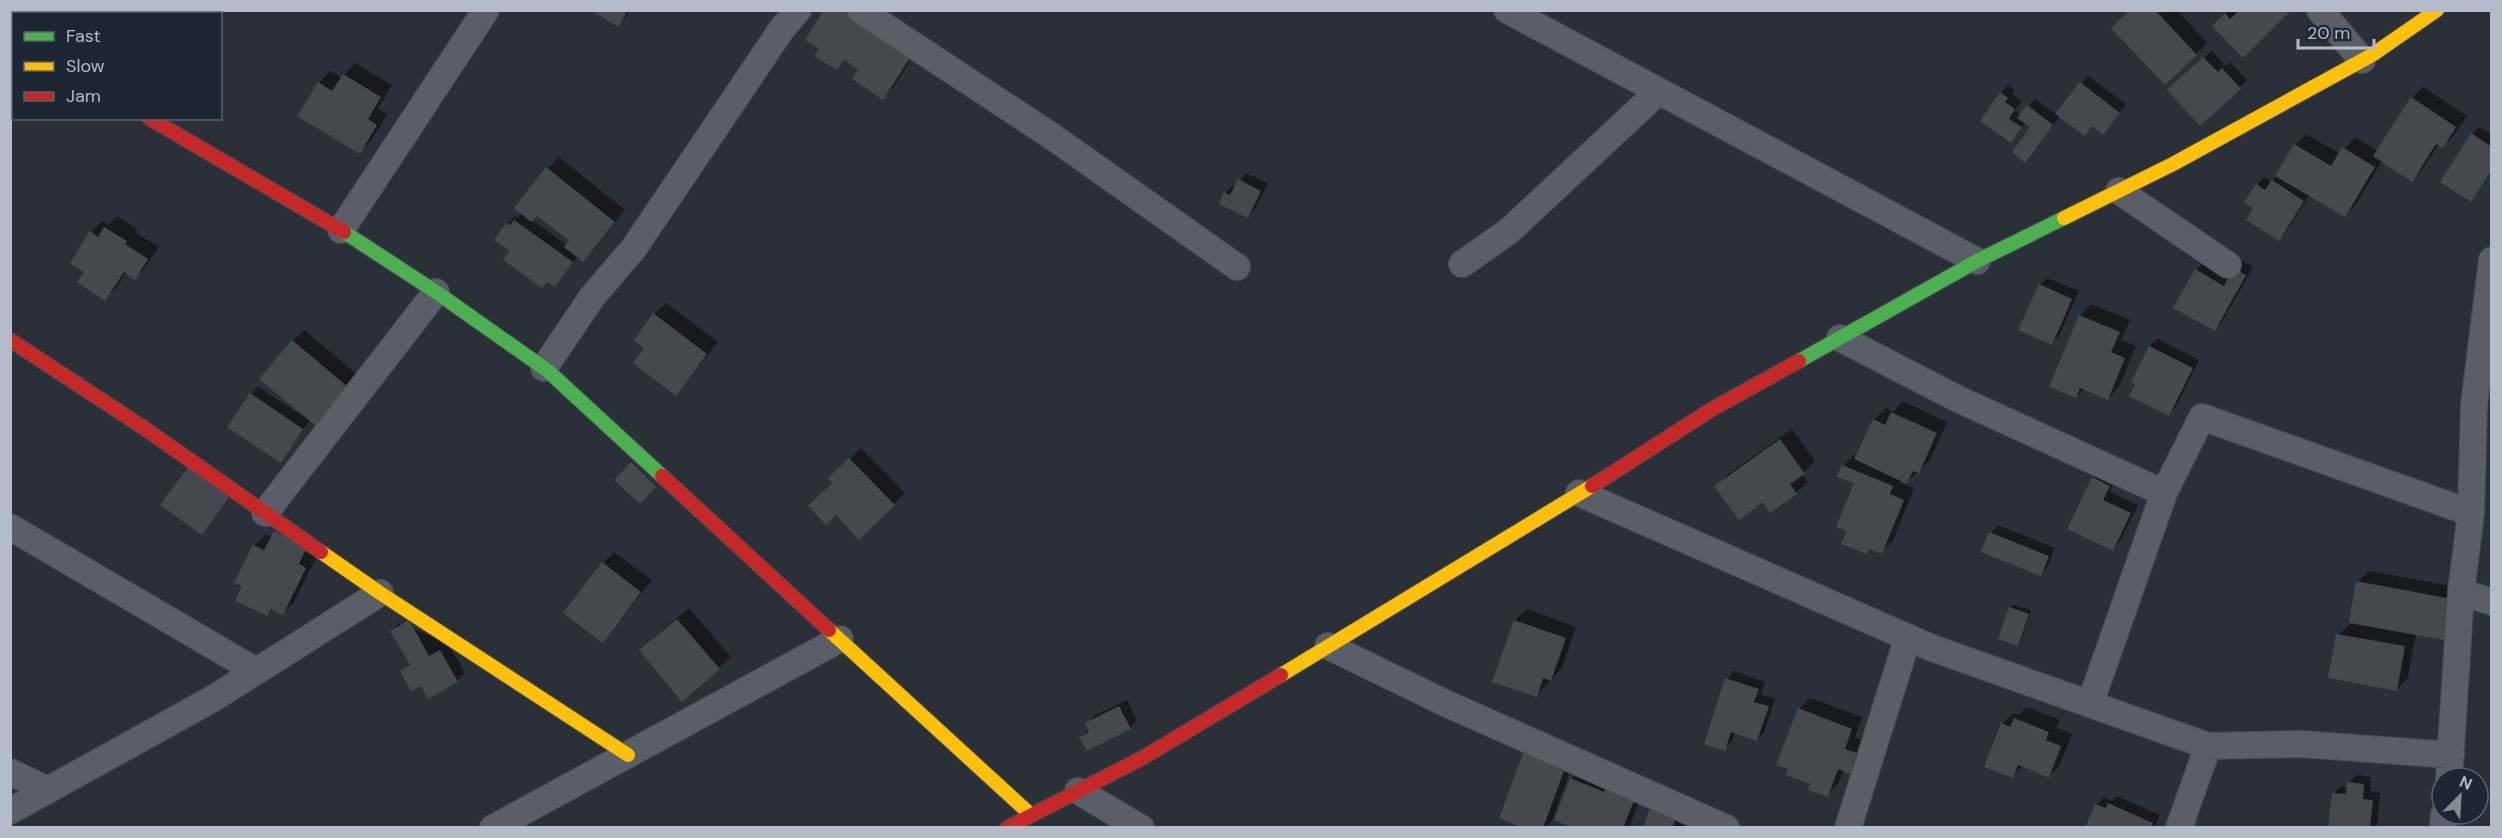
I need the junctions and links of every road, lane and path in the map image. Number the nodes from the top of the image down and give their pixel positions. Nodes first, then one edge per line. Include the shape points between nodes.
1 (486, 10) edge
2 (798, 10) edge
3 (860, 10) edge
4 (1507, 10) edge
5 (2320, 10) edge
6 (2437, 10) edge
7 (2362, 60) junction
8 (1659, 92) junction
9 (151, 120) edge
10 (2119, 191) junction
11 (341, 230) junction
12 (2492, 260) edge
13 (1977, 261) junction
14 (1462, 264) dead end
15 (2228, 265) dead end
16 (1238, 267) dead end
17 (436, 292) junction
18 (1840, 338) junction
19 (10, 340) edge
20 (544, 368) junction
21 (2483, 408) edge
22 (1580, 493) junction
23 (2164, 493) junction
24 (265, 513) junction
25 (2471, 513) junction
26 (10, 526) edge
27 (2461, 592) junction
28 (380, 593) junction
29 (2492, 602) edge
30 (1908, 637) junction
31 (840, 639) junction
32 (1328, 646) junction
33 (256, 671) junction
34 (2090, 704) junction
35 (2208, 746) junction
36 (628, 755) junction
37 (2450, 766) edge
38 (10, 772) edge
39 (48, 790) junction
40 (1078, 791) junction
41 (10, 811) edge
42 (1031, 815) junction
43 (523, 820) edge
44 (1721, 827) edge
45 (493, 828) edge
46 (1007, 828) edge
47 (1141, 828) edge
48 (1848, 828) edge
49 (2179, 828) edge

1 - 11 street
2 - 20 street via 634,248 592,297
3 - 16 street via 1050,135
4 - 8 street
5 - 7 street
6 - 7 street
7 - 10 street
8 - 13 street
8 - 14 street via 1509,231
9 - 11 street
10 - 13 street
10 - 15 street
11 - 17 street
12 - 21 street
13 - 18 street
17 - 20 street
17 - 24 street
18 - 22 street via 1713,408
18 - 23 street via 1958,399
19 - 24 street
20 - 31 street
21 - 25 street
22 - 30 street
22 - 32 street
23 - 25 street via 2202,417
23 - 34 street
24 - 28 street
25 - 27 street
26 - 33 street
27 - 29 street
27 - 37 street
28 - 33 street
28 - 36 street
30 - 34 street
30 - 48 street
31 - 36 street
31 - 42 street
32 - 40 street via 1144,757
32 - 44 street
33 - 39 street
34 - 35 street
35 - 37 street via 2302,744
35 - 49 street
36 - 43 street
38 - 39 street
39 - 41 street
40 - 42 street
40 - 47 street
42 - 46 street
43 - 45 street

